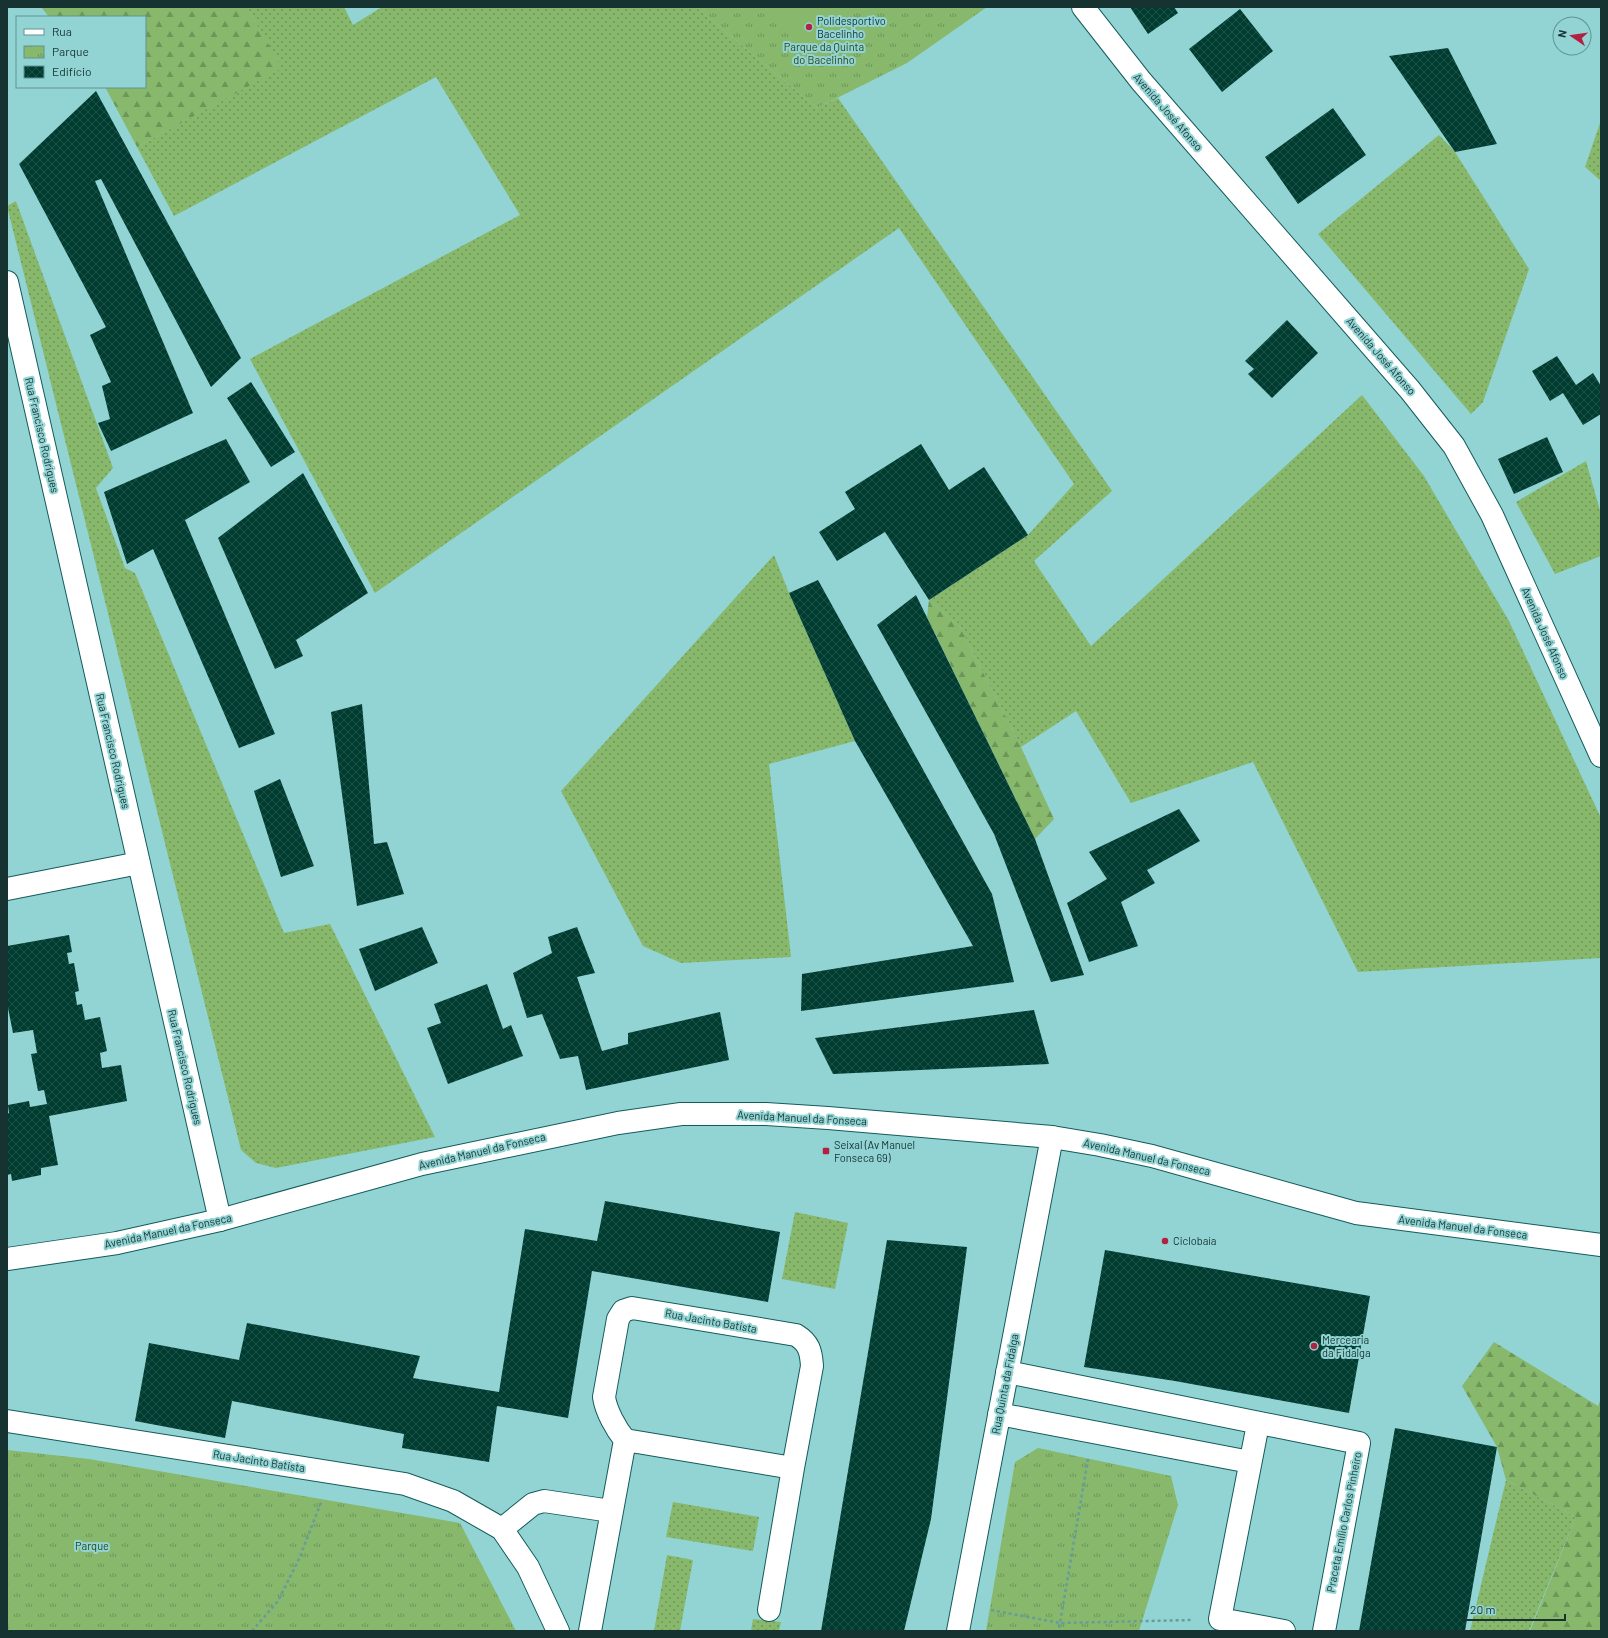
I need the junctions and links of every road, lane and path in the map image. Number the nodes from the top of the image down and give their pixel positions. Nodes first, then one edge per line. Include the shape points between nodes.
1 (1083, 7) edge
2 (7, 282) edge
3 (1601, 756) edge
4 (139, 863) junction
5 (7, 889) edge
6 (1052, 1137) junction
7 (220, 1220) junction
8 (1601, 1245) edge
9 (7, 1259) edge
10 (1007, 1372) junction
11 (999, 1414) junction
12 (7, 1421) edge
13 (1258, 1424) junction
14 (1093, 1432) junction
15 (625, 1440) junction
16 (1250, 1462) junction
17 (793, 1468) junction
18 (332, 1473) junction
19 (611, 1511) junction
20 (502, 1529) junction
21 (963, 1605) junction
22 (769, 1610) dead end
23 (1220, 1619) junction
24 (1060, 1624) junction
25 (7, 1626) edge
26 (9, 1631) edge
27 (252, 1631) edge
28 (558, 1631) edge
29 (590, 1631) edge
30 (958, 1631) edge
31 (1058, 1631) edge
32 (1284, 1631) edge
33 (1324, 1631) edge

1 - 3 street, Avenida José Afonso via 1141,81 1410,390 1454,446 1492,515
2 - 4 street, Rua Francisco Rodrigues
4 - 5 street
4 - 7 street, Rua Francisco Rodrigues
6 - 7 street, Avenida Manuel da Fonseca via 766,1114 681,1114 618,1123 422,1164
6 - 8 street, Avenida Manuel da Fonseca via 1152,1156 1356,1213
6 - 10 street, Rua Quinta da Fidalga
7 - 9 street, Avenida Manuel da Fonseca via 116,1243
10 - 11 street, Rua Quinta da Fidalga
10 - 13 street, Praceta Emílio Carlos Pinheiro
11 - 14 street
11 - 21 street, Rua Quinta da Fidalga
12 - 18 street, Rua Jacinto Batista
13 - 16 street
13 - 33 street, Praceta Emílio Carlos Pinheiro via 1359,1443
14 - 16 street
14 - 24 path
15 - 17 street
15 - 17 street, Rua Jacinto Batista via 619,1433 604,1397 618,1319 623,1311 632,1308 796,1335 807,1344 812,1366
15 - 19 street
16 - 23 street
17 - 22 street, Rua Jacinto Batista
18 - 20 street, Rua Jacinto Batista via 405,1484 453,1501
18 - 27 path via 299,1559 278,1601
19 - 20 street via 544,1501 533,1504
19 - 29 street
20 - 28 street, Rua Jacinto Batista via 528,1567
21 - 24 path
21 - 30 street, Rua Quinta da Fidalga
23 - 24 path
23 - 32 street
24 - 31 path
25 - 26 path

